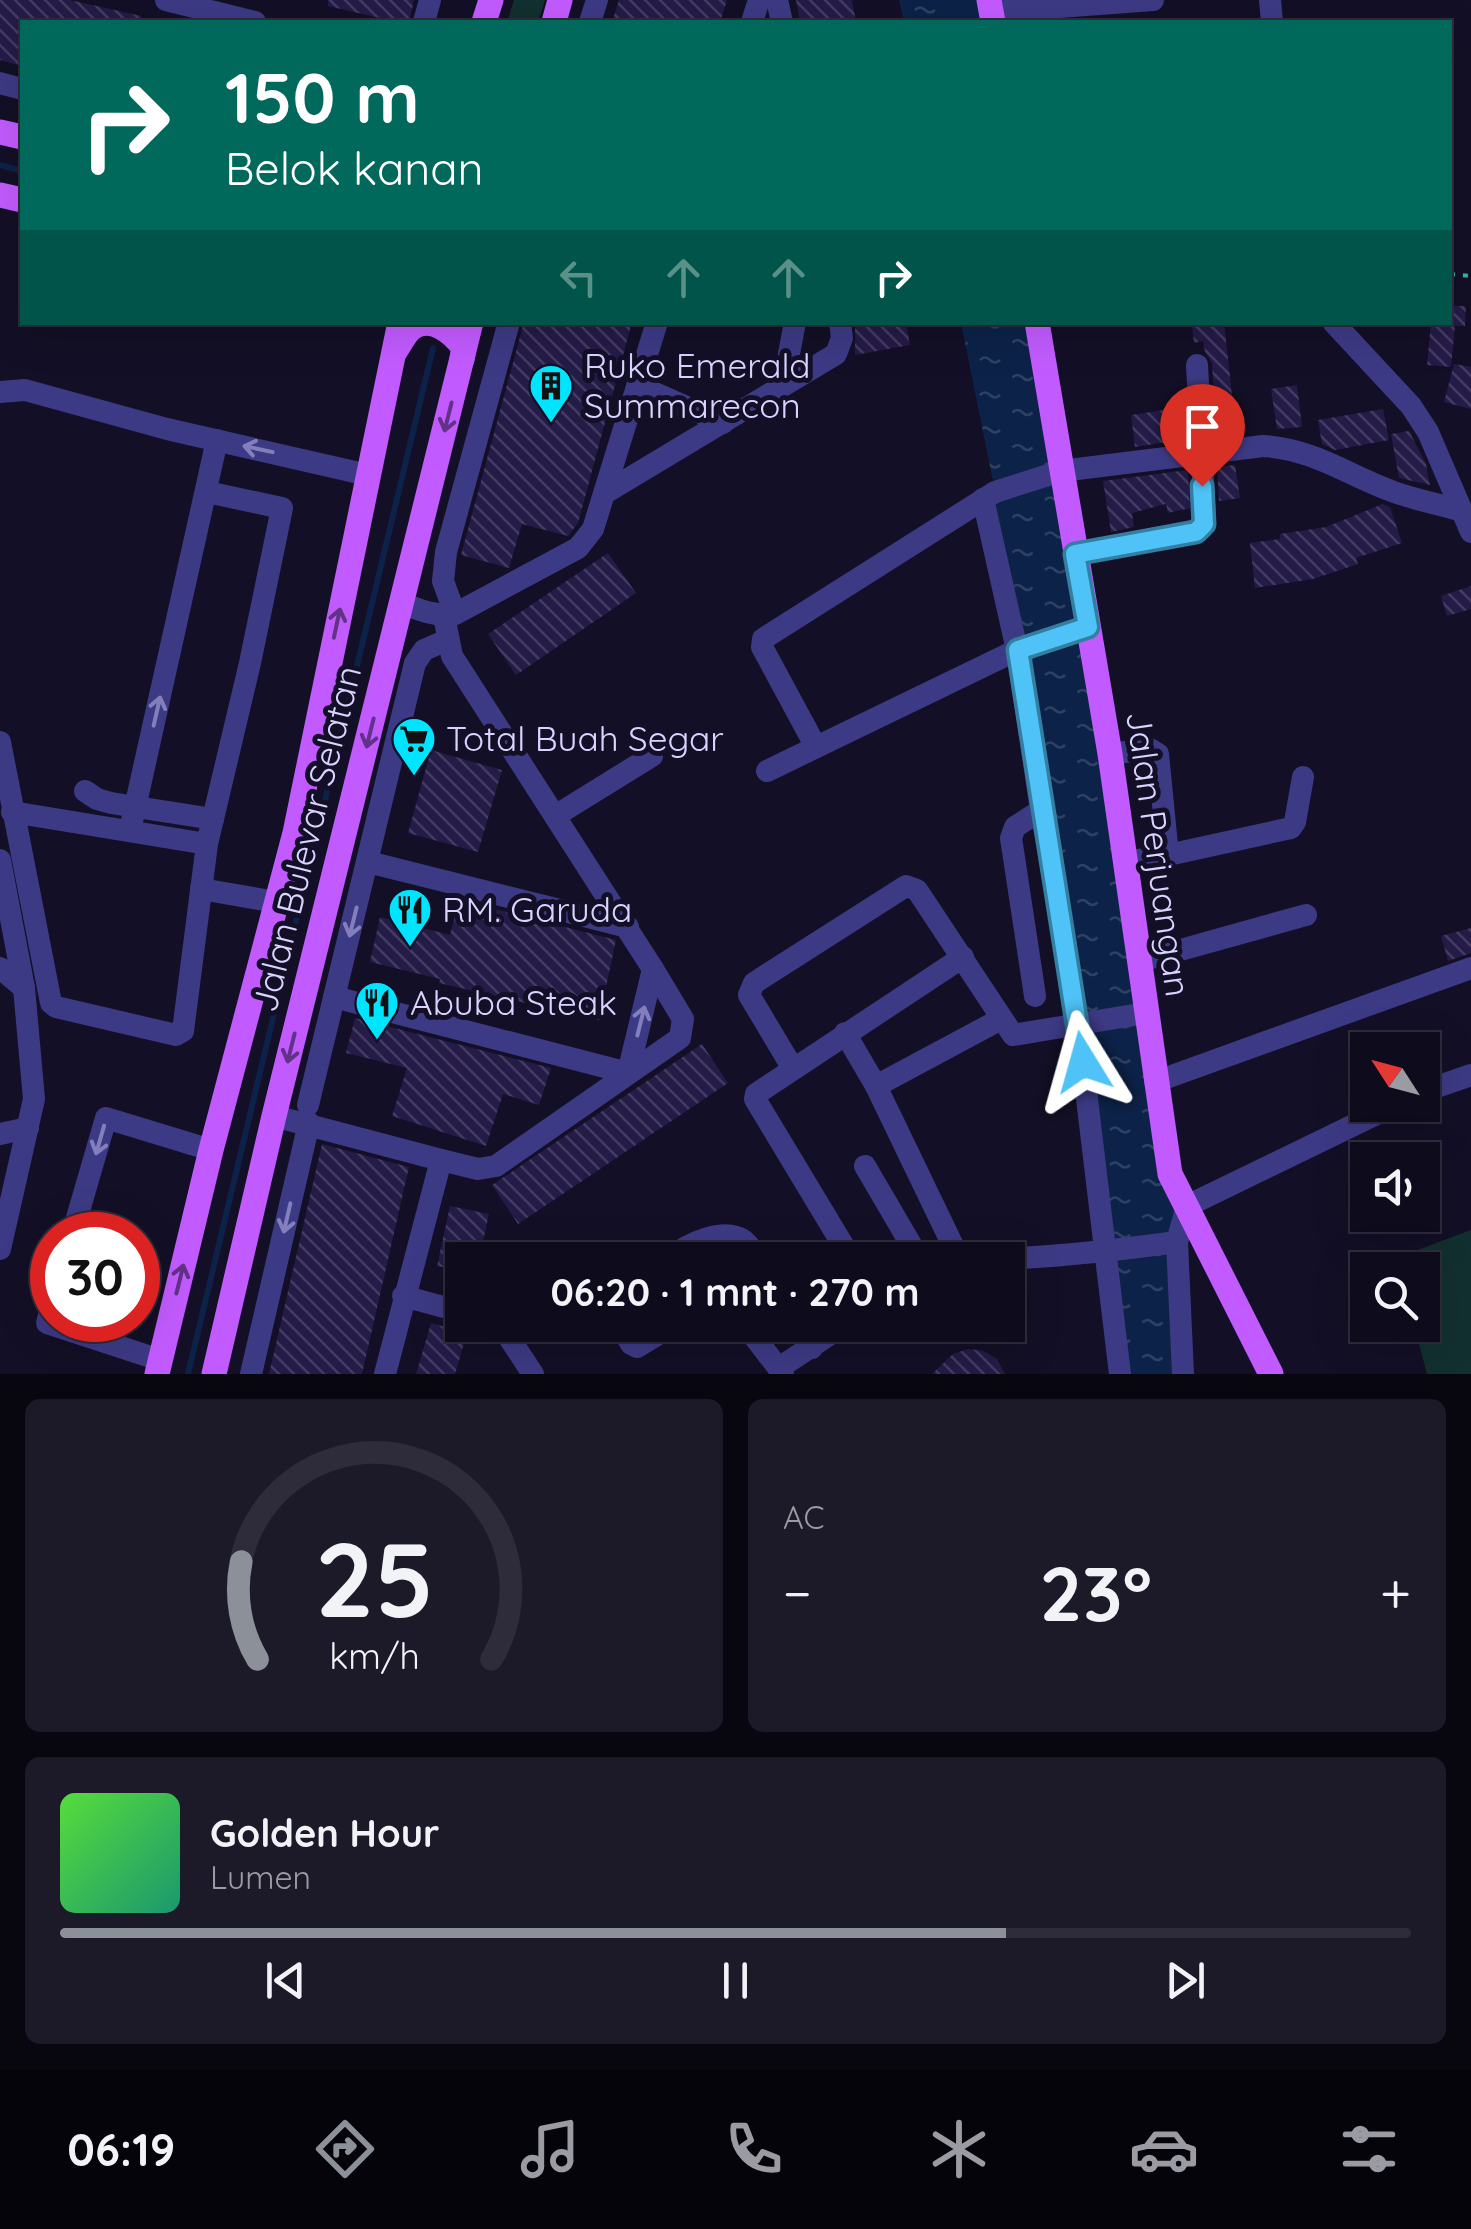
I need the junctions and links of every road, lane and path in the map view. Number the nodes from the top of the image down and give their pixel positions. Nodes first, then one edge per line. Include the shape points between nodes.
1 (166, 0) edge
2 (1154, 0) edge
3 (215, 12) edge
4 (991, 12) edge
5 (247, 20) edge
6 (399, 325) edge
7 (420, 325) edge
8 (433, 325) edge
9 (469, 325) edge
10 (508, 325) edge
11 (656, 325) edge
12 (795, 325) edge
13 (840, 325) edge
14 (1037, 325) edge
15 (1336, 325) edge
16 (393, 354) junction
17 (1197, 365) dead end
18 (461, 366) junction
19 (639, 386) junction
20 (783, 386) junction
21 (0, 392) edge
22 (723, 423) junction
23 (218, 440) junction
24 (1200, 456) junction
25 (1052, 473) junction
26 (368, 475) junction
27 (207, 492) junction
28 (605, 492) junction
29 (989, 495) junction
30 (1466, 521) edge
31 (1075, 554) junction
32 (402, 603) junction
33 (449, 623) junction
34 (1080, 630) junction
35 (1024, 648) junction
36 (0, 742) edge
37 (816, 747) junction
38 (1110, 754) junction
39 (652, 756) dead end
40 (767, 771) dead end
41 (1303, 777) dead end
42 (85, 791) dead end
43 (1041, 810) junction
44 (12, 812) junction
45 (556, 816) junction
46 (133, 818) junction
47 (213, 820) junction
48 (207, 844) junction
49 (1168, 854) junction
50 (0, 860) edge
51 (368, 862) junction
52 (1126, 862) junction
53 (201, 889) junction
54 (276, 902) junction
55 (1306, 915) dead end
56 (628, 927) junction
57 (963, 957) junction
58 (1141, 961) junction
59 (0, 968) edge
60 (1471, 968) edge
61 (654, 969) junction
62 (24, 988) junction
63 (1035, 996) dead end
64 (334, 997) junction
65 (1139, 1014) junction
66 (1001, 1019) junction
67 (1082, 1023) junction
68 (845, 1033) junction
69 (792, 1067) junction
70 (628, 1073) junction
71 (1471, 1075) edge
72 (1155, 1082) junction
73 (876, 1086) junction
74 (1440, 1086) edge
75 (308, 1114) junction
76 (274, 1116) junction
77 (1360, 1122) edge
78 (28, 1128) junction
79 (0, 1134) edge
80 (211, 1150) junction
81 (441, 1160) junction
82 (866, 1166) dead end
83 (1187, 1206) junction
84 (79, 1212) edge
85 (700, 1242) edge
86 (744, 1242) edge
87 (841, 1242) edge
88 (910, 1242) edge
89 (944, 1242) edge
90 (1177, 1242) junction
91 (0, 1249) edge
92 (1106, 1252) junction
93 (1025, 1257) edge
94 (404, 1296) junction
95 (445, 1307) edge
96 (95, 1342) edge
97 (512, 1342) edge
98 (758, 1342) edge
99 (808, 1342) edge
100 (820, 1342) edge
101 (812, 1348) junction
102 (158, 1367) edge
103 (781, 1371) edge
104 (214, 1374) edge
105 (250, 1374) edge
106 (385, 1374) edge
107 (533, 1374) edge
108 (1120, 1374) edge
109 (1182, 1374) edge
110 (1271, 1374) edge

1 - 3 street
2 - 4 street
3 - 5 street
6 - 16 main road, Jalan Bulevar Selatan
7 - 16 main road
8 - 18 main road via 446,328 464,348
9 - 18 main road, Jalan Bulevar Selatan
10 - 33 street via 446,552
11 - 19 street
12 - 20 street
13 - 20 street via 836,354
14 - 25 main road, Jalan Perjuangan
15 - 30 street via 1411,406
16 - 26 main road, Jalan Bulevar Selatan
17 - 24 street
18 -> 32 main road, Jalan Bulevar Selatan
19 - 22 street
19 - 28 street
20 - 22 street
21 - 23 street via 24,390
22 - 28 street
26 -> 23 street
23 - 27 street
24 - 25 street
24 - 30 street via 1288,448
24 - 31 street via 1201,529
25 - 29 street
25 - 31 main road, Jalan Perjuangan
54 -> 26 main road, Jalan Bulevar Selatan
46 -> 27 street
27 - 47 street via 282,508
28 - 33 street via 593,529 578,548
29 - 35 street
29 - 37 street via 763,639
31 - 34 main road, Jalan Perjuangan
32 - 33 street
32 -> 76 main road, Jalan Bulevar Selatan
33 - 45 street via 452,656
33 - 51 street via 416,663
34 - 35 street
34 - 38 main road, Jalan Perjuangan
35 - 37 street
35 - 43 street
36 - 44 street
37 - 40 street
38 - 49 street via 1158,754
38 - 52 main road, Jalan Perjuangan
39 - 45 street
41 - 49 street via 1291,828
42 - 46 street
43 - 63 street via 1015,827 1011,838
43 - 67 street
44 - 46 street
44 - 53 street via 56,1007 181,1033
45 - 56 street
46 - 47 street
46 - 48 street
47 - 48 street
48 - 53 street
49 - 52 street
50 - 62 street
51 - 56 street
51 -> 64 street
52 - 58 main road, Jalan Perjuangan
53 - 54 street
54 - 80 main road, Jalan Bulevar Selatan
55 - 58 street
56 - 61 street
57 - 66 street
57 - 68 street
57 - 69 street via 917,890 906,886 754,983 749,995
58 - 65 main road, Jalan Perjuangan
59 - 62 street
60 - 72 street
70 -> 61 street
61 - 70 street via 683,1018 680,1038
62 - 78 street via 34,1098
64 - 70 street
64 - 75 street
65 - 67 street
65 - 72 main road, Jalan Perjuangan
66 - 67 street via 1016,1037
66 - 73 street
67 - 92 street
68 - 69 street
68 - 73 street
69 - 87 street via 755,1100
70 - 81 street via 496,1166
71 - 74 street
72 - 83 main road, Jalan Perjuangan via 1170,1174
73 - 89 street
75 - 76 street
75 - 81 street
75 -> 105 street
76 - 104 main road, Jalan Bulevar Selatan
77 - 83 street
78 - 79 street
78 - 91 street
80 -> 84 street via 106,1118
102 -> 80 main road, Jalan Bulevar Selatan
81 - 94 street
82 - 88 street
83 - 90 street
83 - 110 main road, Jalan Perjuangan
85 - 86 street via 729,1236
90 - 92 street
90 - 109 street
92 - 93 street
92 - 108 street
94 - 95 street
94 - 106 street
96 - 102 street
97 - 107 street
98 - 103 street
99 - 101 street
100 - 101 street
101 - 103 street

